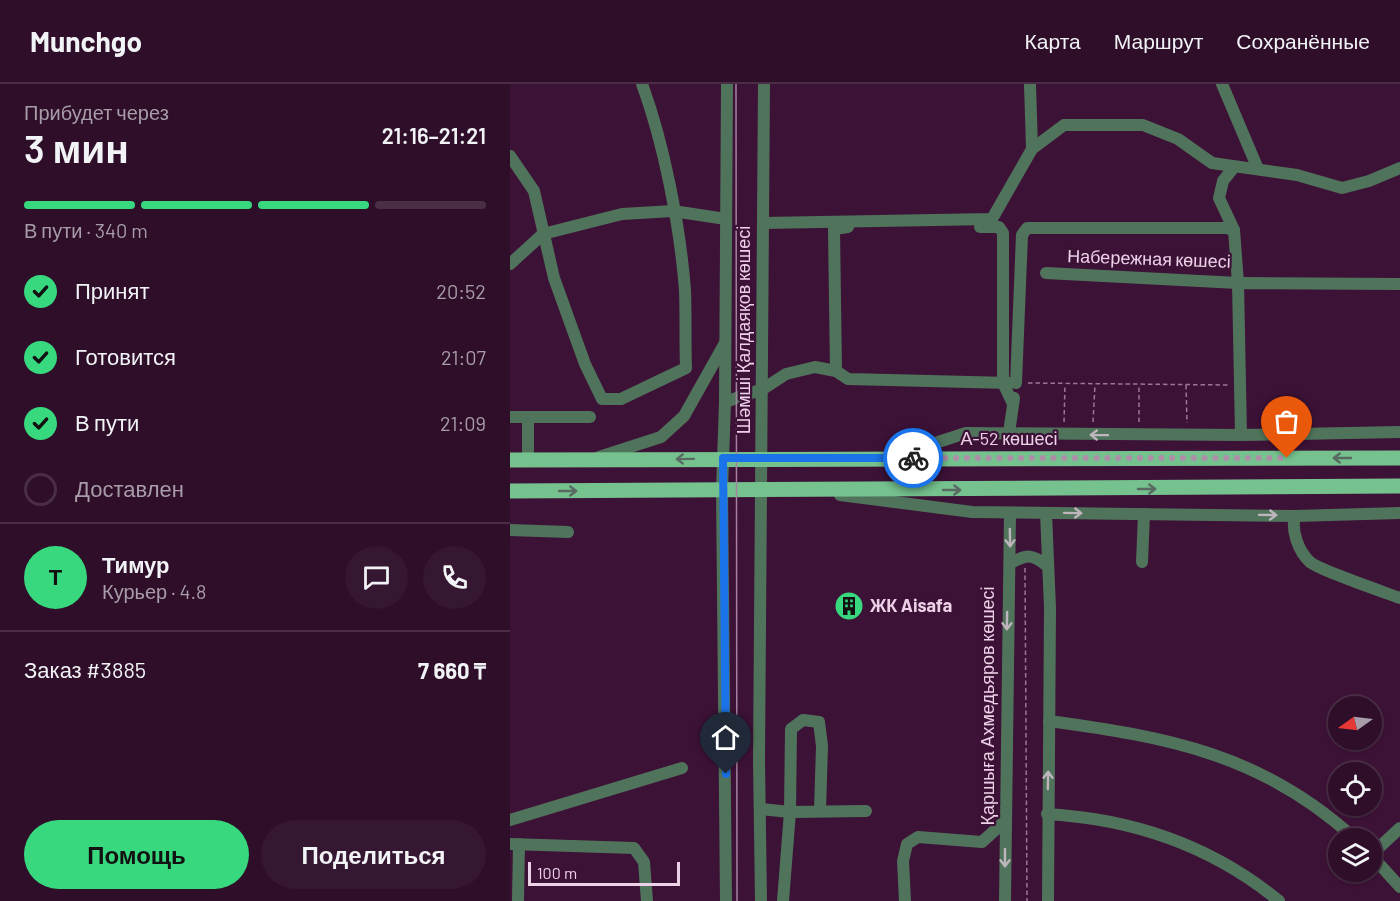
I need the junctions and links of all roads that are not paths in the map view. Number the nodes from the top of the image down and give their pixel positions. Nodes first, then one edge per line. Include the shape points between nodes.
1 (642, 84) edge
2 (727, 84) edge
3 (764, 84) edge
4 (1030, 84) edge
5 (1222, 84) edge
6 (1032, 149) junction
7 (510, 156) edge
8 (1234, 167) junction
9 (1400, 168) edge
10 (1258, 169) junction
11 (673, 211) junction
12 (726, 219) junction
13 (763, 224) junction
14 (1234, 230) junction
15 (543, 234) junction
16 (510, 264) edge
17 (1046, 273) dead end
18 (1238, 283) junction
19 (1400, 284) edge
20 (726, 342) junction
21 (836, 371) junction
22 (1003, 383) junction
23 (1016, 383) junction
24 (763, 389) junction
25 (725, 402) junction
26 (1013, 404) junction
27 (510, 417) edge
28 (528, 417) junction
29 (590, 417) dead end
30 (1400, 432) edge
31 (1009, 433) junction
32 (1242, 435) junction
33 (723, 458) junction
34 (888, 458) junction
35 (1400, 458) edge
36 (761, 459) junction
37 (510, 460) edge
38 (528, 460) junction
39 (586, 461) junction
40 (1400, 486) edge
41 (722, 490) junction
42 (760, 490) junction
43 (510, 491) edge
44 (806, 491) junction
45 (1010, 513) junction
46 (1046, 513) junction
47 (1400, 513) edge
48 (1144, 514) junction
49 (1295, 516) junction
50 (510, 530) edge
51 (568, 532) dead end
52 (1142, 562) dead end
53 (1011, 563) junction
54 (1047, 566) junction
55 (1400, 598) edge
56 (1048, 721) junction
57 (682, 768) dead end
58 (761, 809) junction
59 (820, 811) junction
60 (866, 811) dead end
61 (790, 812) junction
62 (1047, 814) junction
63 (510, 820) edge
64 (1005, 821) junction
65 (1341, 828) edge
66 (1400, 828) edge
67 (514, 844) edge
68 (1382, 845) edge
69 (1382, 867) edge
70 (1400, 887) edge
71 (518, 901) edge
72 (646, 901) edge
73 (726, 901) edge
74 (761, 901) edge
75 (783, 901) edge
76 (905, 901) edge
77 (1005, 901) edge
78 (1048, 901) edge
79 (1279, 901) edge

1 - 11 street via 654,116
2 - 12 street, Шәмші Қалдаяқов көшесі
3 - 13 street, Шәмші Қалдаяқов көшесі
4 - 6 street
5 - 10 street
6 - 8 street via 1064,125 1143,125 1178,139 1212,162
6 - 13 street via 992,219
7 - 15 street via 534,191
8 - 10 street
8 - 14 street, Набережная көшесі via 1223,181 1219,198
9 - 10 street via 1342,188
11 - 12 street
11 - 15 street via 622,214
11 - 15 street via 685,289 686,368 621,399 602,399 585,364 554,278
12 - 20 street, Шәмші Қалдаяқов көшесі
13 - 24 street, Шәмші Қалдаяқов көшесі
14 - 18 street, Набережная көшесі
14 - 23 street via 1027,228 1022,235
15 - 16 street
17 - 18 street, Набережная көшесі
18 - 19 street
18 - 32 street
20 - 25 street, Шәмші Қалдаяқов көшесі
20 - 39 street via 684,416 661,437
21 - 22 street via 849,379
21 - 22 street via 834,229 999,227 1003,233
21 - 24 street via 815,367 786,374
22 - 23 street
22 - 26 street
23 - 26 street
24 - 25 street
24 - 36 street, Шәмші Қалдаяқов көшесі
25 - 33 street, Шәмші Қалдаяқов көшесі
26 - 31 street
27 - 28 street
28 - 29 street
28 - 38 street
30 - 32 street
32 -> 31 street
31 - 34 street via 966,433
33 - 36 main road, А-52 көшесі
33 -> 39 main road, А-52 көшесі
33 - 41 street, Шәмші Қалдаяқов көшесі
35 -> 34 main road, А-52 көшесі
34 - 36 main road, А-52 көшесі
36 - 42 street, Шәмші Қалдаяқов көшесі
37 - 38 main road, А-52 көшесі
38 - 39 main road, А-52 көшесі
44 -> 40 main road
41 - 42 main road
43 -> 41 main road
41 - 73 street, Шәмші Қалдаяқов көшесі
42 - 44 main road
42 - 58 street, Шәмші Қалдаяқов көшесі
44 - 45 street via 972,512
45 - 46 street
45 -> 53 street, Қаршыға Ахмедьяров көшесі
46 -> 48 street
46 - 54 street
47 - 49 street
48 -> 49 street
48 - 52 street
49 - 55 street via 1292,525 1310,563
50 - 51 street
53 - 54 street via 1025,555 1035,556
53 -> 64 street, Қаршыға Ахмедьяров көшесі via 1007,576
54 - 56 street
62 -> 56 street
56 - 65 street via 1127,731 1231,759 1298,795
57 - 63 street
58 - 61 street
58 - 74 street, Шәмші Қалдаяқов көшесі
59 - 60 street
59 - 61 street
59 - 61 street via 819,722 803,720 791,729
61 - 75 street
62 - 78 street
62 - 79 street via 1091,816 1187,843 1230,865
64 - 76 street via 982,842 918,837 907,844 903,861
64 -> 77 street, Қаршыға Ахмедьяров көшесі
66 - 68 street
67 - 71 street
67 - 72 street via 634,848 644,862
69 - 70 street

